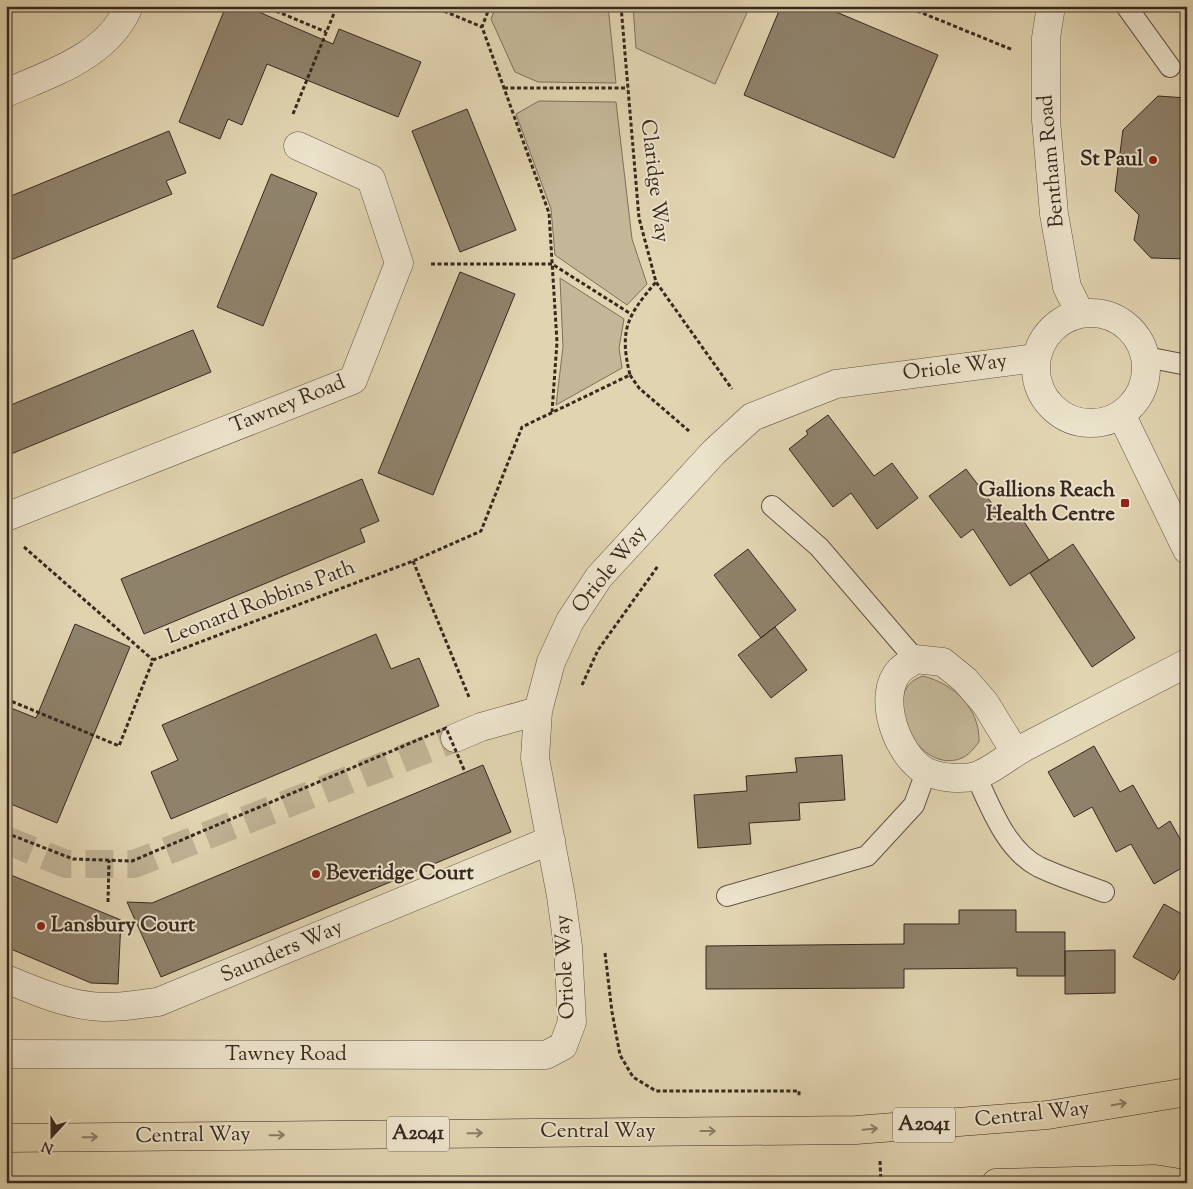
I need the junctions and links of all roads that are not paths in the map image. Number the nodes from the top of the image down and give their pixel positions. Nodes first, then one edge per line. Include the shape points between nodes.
1 (129, 6) edge
2 (1051, 6) edge
3 (1126, 6) edge
4 (1170, 66) dead end
5 (6, 92) edge
6 (298, 146) road end
7 (1080, 313) junction
8 (1146, 357) junction
9 (1036, 358) junction
10 (1187, 365) edge
11 (1121, 414) junction
12 (772, 506) dead end
13 (6, 517) edge
14 (1187, 550) edge
15 (916, 659) junction
16 (1187, 663) edge
17 (538, 711) junction
18 (455, 738) tunnel mouth
19 (1015, 752) junction
20 (926, 772) junction
21 (976, 776) junction
22 (550, 840) junction
23 (1104, 892) dead end
24 (727, 896) dead end
25 (6, 979) edge
26 (563, 1046) joint
27 (6, 1054) edge
28 (1187, 1092) edge
29 (6, 1138) edge
30 (996, 1183) edge
31 (1180, 1183) edge

1 - 5 street via 107,40 76,62
2 - 7 street, Bentham Road via 1046,38 1046,120 1054,214 1067,287
3 - 4 lane
6 - 13 street, Tawney Road via 371,179 399,264 353,380
7 - 8 street via 1103,313 1121,321 1139,339
7 - 9 street via 1055,325 1042,340
8 - 10 lane
8 - 11 street via 1146,377 1140,395
9 - 11 street via 1036,377 1042,396 1066,418 1084,423 1104,422
9 - 17 street, Oriole Way via 836,384 752,417 714,452 599,577 570,620 551,662
11 - 14 street
12 - 15 lane via 819,547
15 - 19 street via 943,662 965,680 985,703
15 - 20 street via 899,670 888,708 894,731 909,755
16 - 19 street
17 - 18 street
17 - 22 street, Oriole Way via 535,758
19 - 21 street
20 - 21 street via 953,778
20 - 24 lane via 914,805 867,856
21 - 23 lane via 995,818 1016,849 1037,866
22 - 25 street, Saunders Way via 158,1002 87,1006 54,998
22 - 26 street, Oriole Way via 568,947 572,1022
26 - 27 street, Tawney Road via 546,1055
29 -> 28 main road, Central Way / A2041 via 856,1130 1048,1115
30 - 31 main road via 1156,1179

